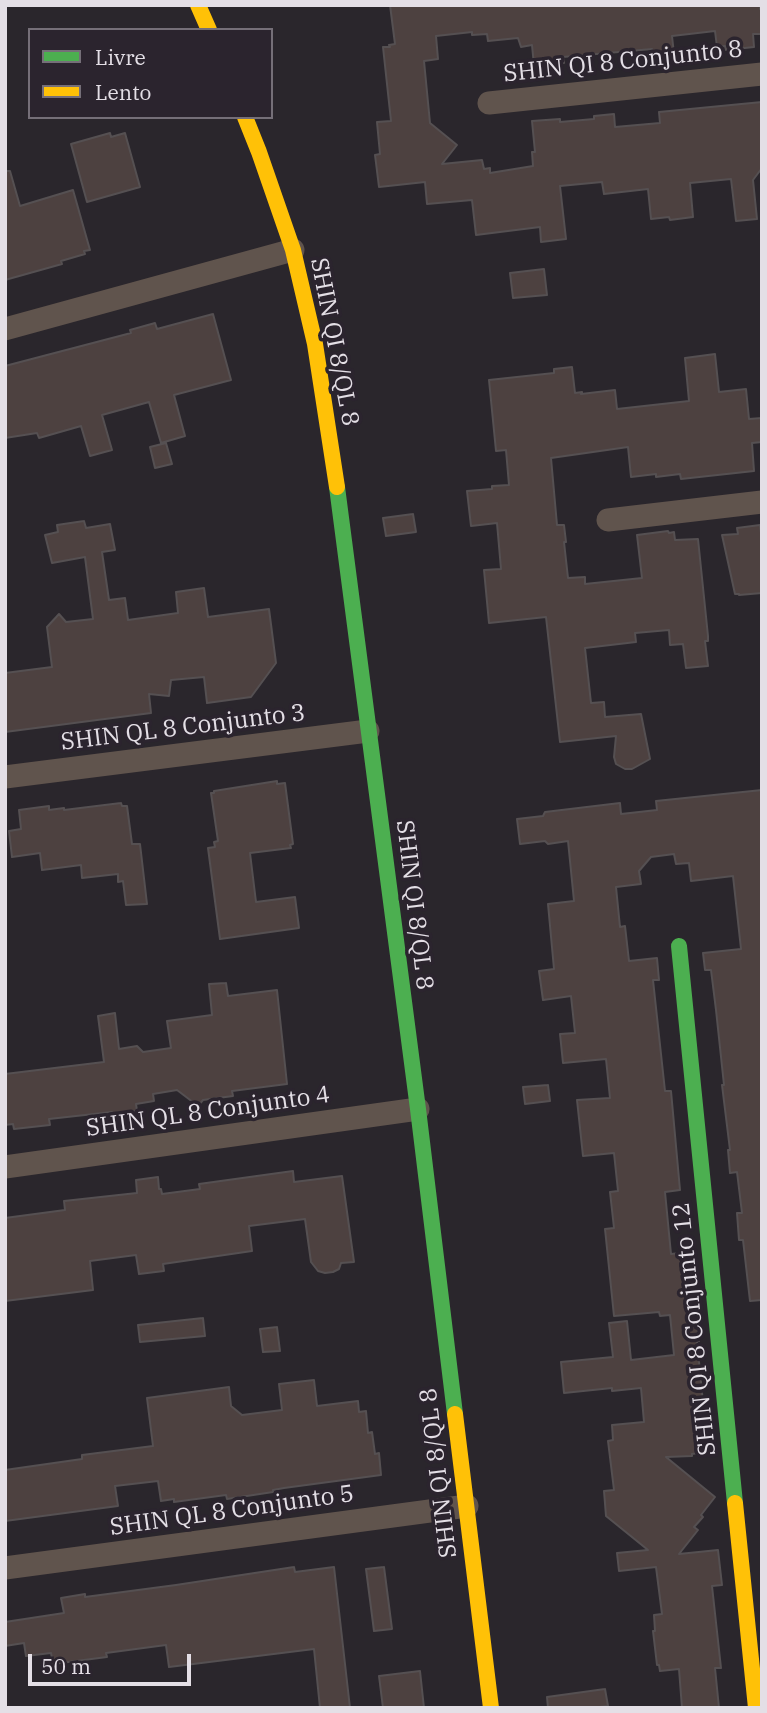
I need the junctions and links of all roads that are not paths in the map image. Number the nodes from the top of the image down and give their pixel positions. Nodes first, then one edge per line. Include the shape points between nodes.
1 (198, 5) edge
2 (208, 28) edge
3 (762, 74) edge
4 (489, 103) dead end
5 (246, 119) edge
6 (293, 250) junction
7 (5, 329) edge
8 (762, 502) edge
9 (608, 520) dead end
10 (368, 731) junction
11 (5, 777) edge
12 (679, 946) dead end
13 (418, 1109) junction
14 (5, 1167) edge
15 (467, 1506) junction
16 (5, 1568) edge
17 (491, 1708) edge
18 (756, 1708) edge

1 - 2 street
3 - 4 street, SHIN QI 8 Conjunto 8
5 - 6 street, SHIN QI 8/QL 8
6 - 7 street
6 - 10 street, SHIN QI 8/QL 8 via 330,431
8 - 9 street
10 - 11 street, SHIN QL 8 Conjunto 3
10 - 13 street, SHIN QI 8/QL 8
12 - 18 street, SHIN QI 8 Conjunto 12
13 - 14 street, SHIN QL 8 Conjunto 4
13 - 15 street, SHIN QI 8/QL 8
15 - 16 street, SHIN QL 8 Conjunto 5
15 - 17 street, SHIN QI 8/QL 8

